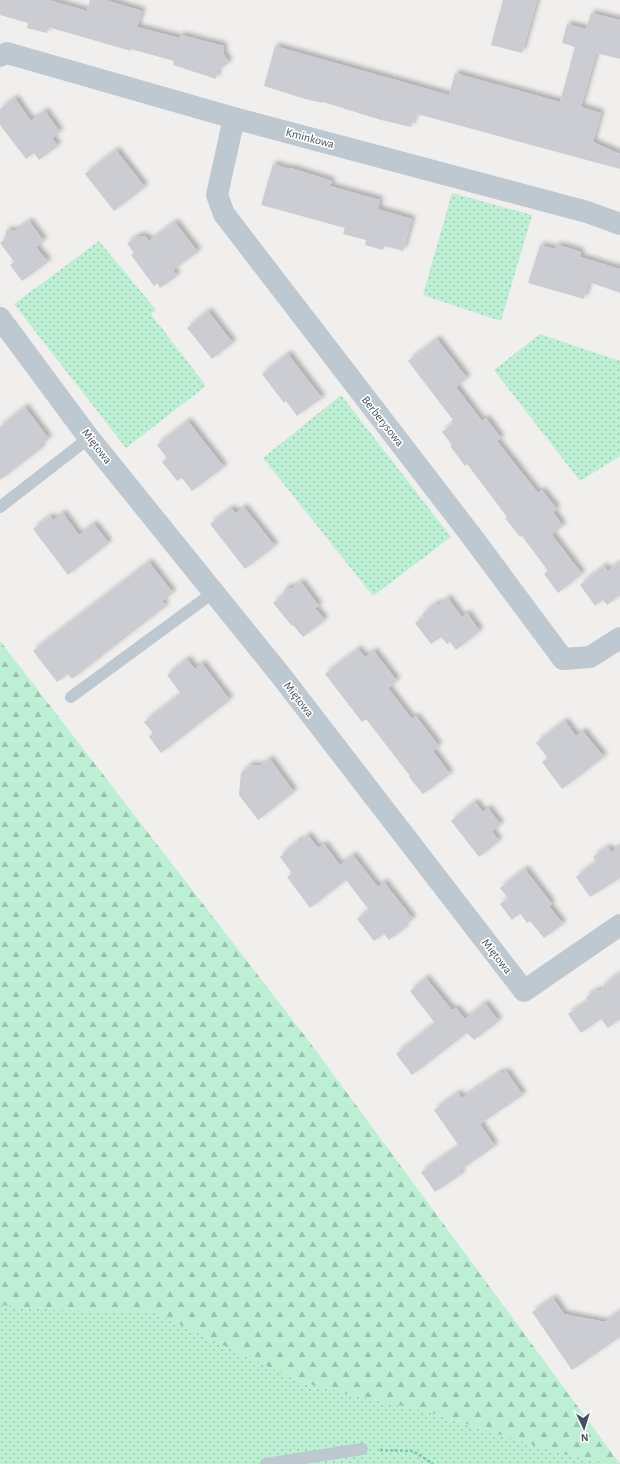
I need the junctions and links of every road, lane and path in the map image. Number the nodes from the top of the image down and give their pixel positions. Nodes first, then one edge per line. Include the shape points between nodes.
1 (0, 56) edge
2 (234, 118) junction
3 (620, 224) edge
4 (0, 318) edge
5 (89, 438) junction
6 (0, 507) edge
7 (214, 592) junction
8 (620, 638) edge
9 (71, 697) dead end
10 (620, 925) edge
11 (362, 1449) joint
12 (266, 1464) edge
13 (434, 1464) edge

1 - 2 street, Kminkowa via 7,54
2 - 3 street, Kminkowa via 587,212
2 - 8 street, Berberysowa via 217,195 224,214 563,659 590,658
4 - 5 street, Miętowa
5 - 6 lane
5 - 7 street, Miętowa
7 - 9 lane
7 - 10 street, Miętowa via 524,991
11 - 12 lane
11 - 13 path via 413,1451

